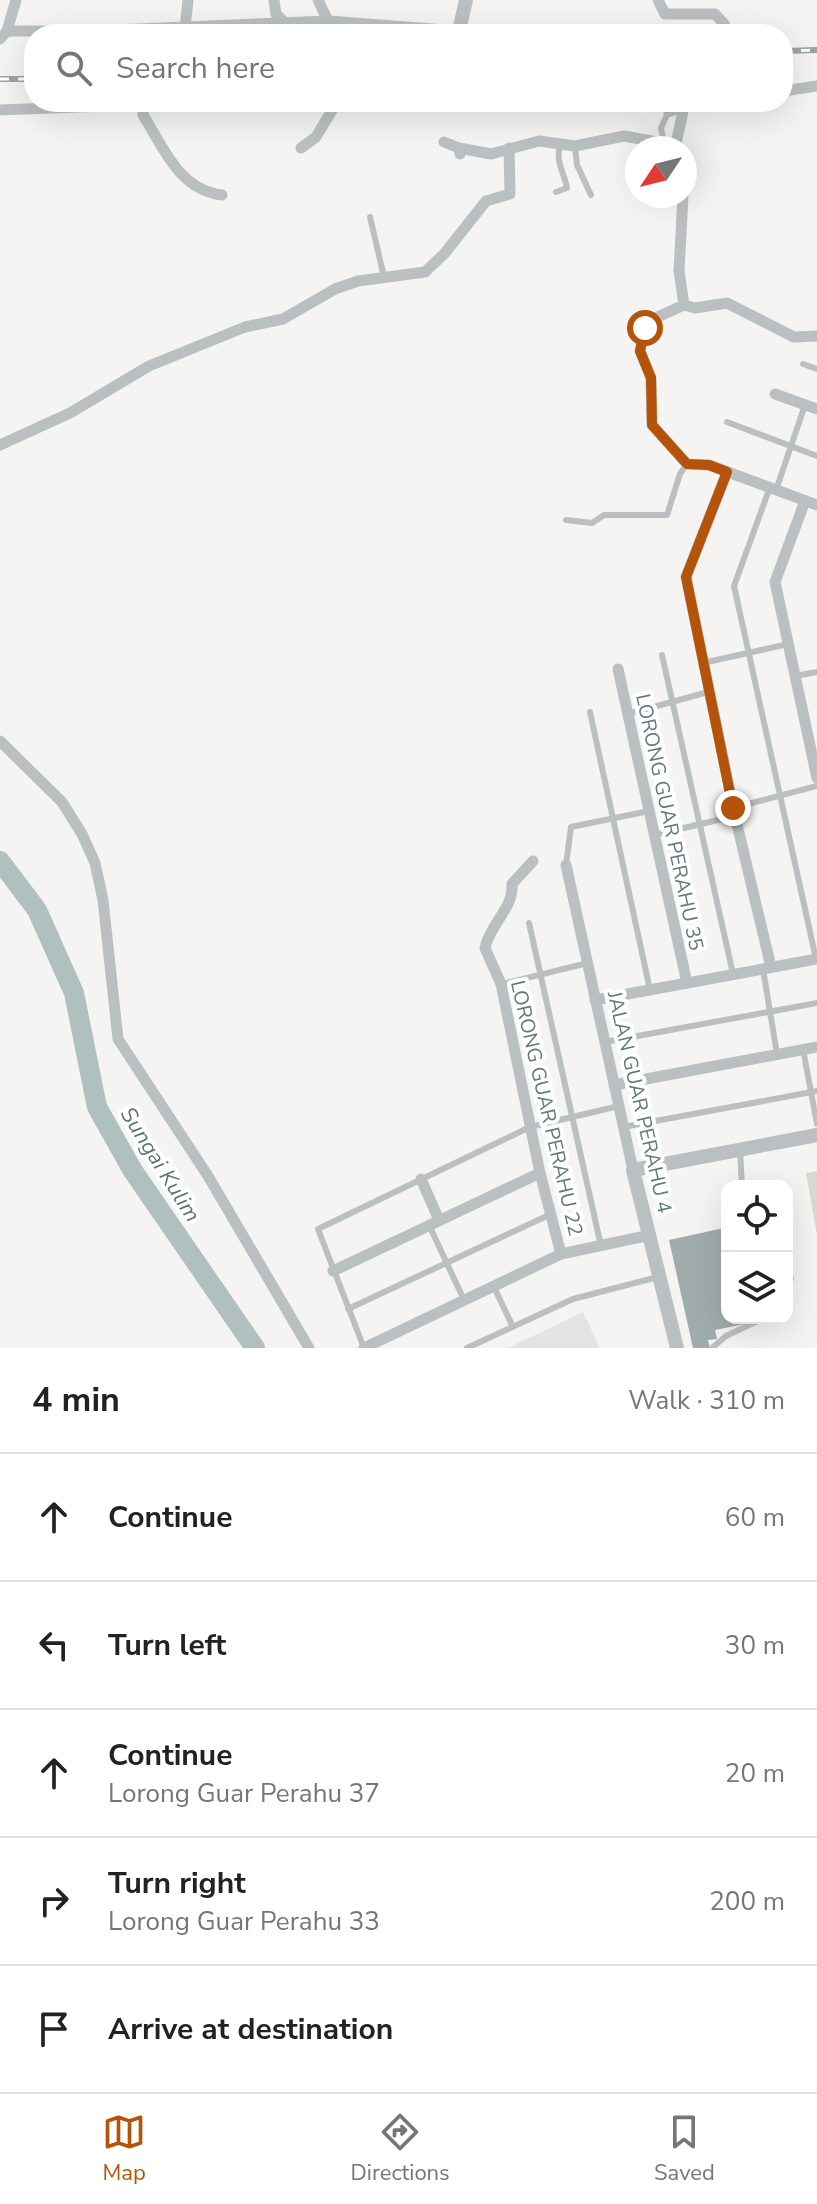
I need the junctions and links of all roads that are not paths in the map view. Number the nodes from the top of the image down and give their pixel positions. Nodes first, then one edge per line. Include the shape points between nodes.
1 (16, 0) edge
2 (188, 0) edge
3 (274, 0) edge
4 (318, 0) edge
5 (466, 0) edge
6 (658, 0) edge
7 (283, 21) junction
8 (328, 21) junction
9 (185, 24) edge
10 (241, 24) edge
11 (367, 24) edge
12 (461, 24) edge
13 (724, 24) edge
14 (24, 34) edge
15 (4, 35) edge
16 (817, 86) edge
17 (793, 90) edge
18 (24, 109) edge
19 (0, 110) edge
20 (143, 112) edge
21 (325, 112) edge
22 (330, 112) edge
23 (666, 112) edge
24 (673, 112) edge
25 (683, 112) edge
26 (667, 115) junction
27 (327, 117) junction
28 (625, 136) edge
29 (666, 136) edge
30 (674, 136) edge
31 (444, 142) dead end
32 (575, 146) junction
33 (560, 147) junction
34 (301, 148) dead end
35 (509, 148) junction
36 (556, 192) dead end
37 (222, 195) dead end
38 (591, 195) dead end
39 (682, 208) edge
40 (370, 217) dead end
41 (384, 277) junction
42 (684, 305) junction
43 (817, 336) edge
44 (803, 364) dead end
45 (817, 369) edge
46 (775, 394) dead end
47 (805, 405) junction
48 (817, 409) edge
49 (727, 422) dead end
50 (0, 445) edge
51 (790, 446) junction
52 (817, 456) edge
53 (687, 464) junction
54 (727, 472) junction
55 (773, 488) junction
56 (811, 503) edge
57 (566, 520) dead end
58 (788, 644) junction
59 (749, 653) junction
60 (662, 655) dead end
61 (703, 663) junction
62 (618, 669) dead end
63 (817, 672) edge
64 (795, 676) junction
65 (708, 692) junction
66 (673, 703) junction
67 (590, 712) dead end
68 (628, 714) junction
69 (0, 741) edge
70 (817, 778) edge
71 (817, 786) edge
72 (780, 795) junction
73 (649, 811) junction
74 (734, 812) junction
75 (612, 817) junction
76 (700, 824) junction
77 (654, 835) junction
78 (533, 861) dead end
79 (566, 865) joint
80 (529, 923) dead end
81 (816, 959) edge
82 (588, 963) junction
83 (767, 968) junction
84 (733, 974) junction
85 (540, 975) junction
86 (687, 983) junction
87 (501, 984) junction
88 (650, 990) junction
89 (595, 1000) junction
90 (817, 1003) edge
91 (771, 1011) junction
92 (605, 1042) junction
93 (817, 1047) edge
94 (803, 1049) junction
95 (777, 1054) junction
96 (614, 1085) junction
97 (814, 1091) edge
98 (619, 1106) junction
99 (572, 1117) junction
100 (817, 1124) edge
101 (530, 1127) junction
102 (623, 1127) junction
103 (817, 1135) edge
104 (740, 1150) junction
105 (633, 1170) junction
106 (540, 1173) junction
107 (421, 1179) junction
108 (742, 1180) edge
109 (551, 1214) junction
110 (434, 1223) junction
111 (650, 1235) junction
112 (601, 1246) junction
113 (561, 1254) junction
114 (447, 1263) junction
115 (333, 1271) junction
116 (660, 1277) junction
117 (494, 1286) junction
118 (464, 1300) junction
119 (348, 1309) junction
120 (751, 1324) edge
121 (513, 1327) junction
122 (309, 1348) edge
123 (364, 1348) edge
124 (467, 1348) edge
125 (677, 1348) edge
126 (712, 1348) edge

1 - 15 street
2 - 9 street
3 - 7 street
4 - 8 street
5 - 12 street
6 - 13 street via 665,14 715,14
7 - 8 street
7 - 10 street
8 - 11 street
14 - 15 street
16 - 17 street
18 - 19 street
20 - 37 street via 183,179 206,193
21 - 27 street
22 - 27 street
23 - 26 lane
24 - 26 lane
25 - 30 street
26 - 29 lane via 661,128
27 - 34 street via 316,137
28 - 32 street
31 - 35 street via 459,151 491,154
32 - 33 street
32 - 38 lane
33 - 35 street via 539,141
33 - 36 lane via 557,154 567,188
35 - 41 street via 510,194 486,201 425,272
39 - 42 street via 679,271
40 - 41 lane
41 - 50 street via 335,289 283,319 245,327 149,366 70,413
42 - 43 street via 727,303 794,337
42 - 53 street via 653,319 645,328 640,351 651,378 652,425
44 - 45 lane
46 - 47 street
47 - 48 street
47 - 51 lane
49 - 51 lane
51 - 52 lane
51 - 55 lane
53 - 54 street
53 - 57 lane via 667,515 604,515 592,523
54 - 55 street
54 - 61 street via 686,577
55 - 56 street
55 - 59 lane via 734,586
56 - 58 street via 775,582
58 - 59 lane
58 - 64 street
59 - 61 lane
59 - 72 lane
60 - 66 lane
61 - 65 street
62 - 68 street, LORONG GUAR PERAHU 35
63 - 64 lane
64 - 70 street
65 - 66 lane
65 - 74 street
66 - 68 lane
66 - 76 lane
67 - 75 lane
68 - 73 street, LORONG GUAR PERAHU 35
69 - 122 street via 62,802 82,834 103,900 118,1039 208,1176
71 - 72 lane
72 - 74 lane
72 - 81 lane
73 - 75 lane
73 - 77 street, LORONG GUAR PERAHU 35
74 - 76 lane
74 - 83 street
75 - 79 lane via 571,827
75 - 88 lane
76 - 77 lane
76 - 84 lane
77 - 86 street, LORONG GUAR PERAHU 35
78 - 87 street, LORONG GUAR PERAHU 22 via 512,884 513,897 487,939 485,948
79 - 82 street, JALAN GUAR PERAHU 4
80 - 85 lane
81 - 83 street
82 - 85 lane
82 - 89 street, JALAN GUAR PERAHU 4
83 - 84 street
83 - 91 lane
84 - 86 street
85 - 87 lane
85 - 99 lane
86 - 88 street
87 - 101 street, LORONG GUAR PERAHU 22
88 - 89 street
89 - 92 street, JALAN GUAR PERAHU 4
90 - 91 lane
91 - 92 lane
91 - 95 lane
92 - 96 street, JALAN GUAR PERAHU 4
93 - 94 street
94 - 95 street
94 - 97 lane
95 - 96 street
96 - 98 street, JALAN GUAR PERAHU 4
97 - 100 lane
97 - 102 lane
98 - 99 lane
98 - 102 street, JALAN GUAR PERAHU 4
99 - 101 lane
99 - 112 lane
101 - 106 street, LORONG GUAR PERAHU 22
101 - 107 lane
102 - 105 street, JALAN GUAR PERAHU 4
103 - 104 street
104 - 105 street
104 - 108 lane
105 - 111 street, JALAN GUAR PERAHU 4
106 - 109 street, LORONG GUAR PERAHU 22
106 - 110 street
107 - 110 street
107 - 115 lane via 318,1229
109 - 113 street, LORONG GUAR PERAHU 22
109 - 114 lane
110 - 114 lane
110 - 115 street
111 - 112 street
111 - 116 street, JALAN GUAR PERAHU 4
112 - 113 street
113 - 117 street
114 - 118 lane
114 - 119 lane
115 - 119 lane
116 - 121 lane via 573,1299
116 - 125 street, JALAN GUAR PERAHU 4
117 - 118 street
117 - 121 lane
118 - 123 street
119 - 123 lane
120 - 126 lane
121 - 124 lane

